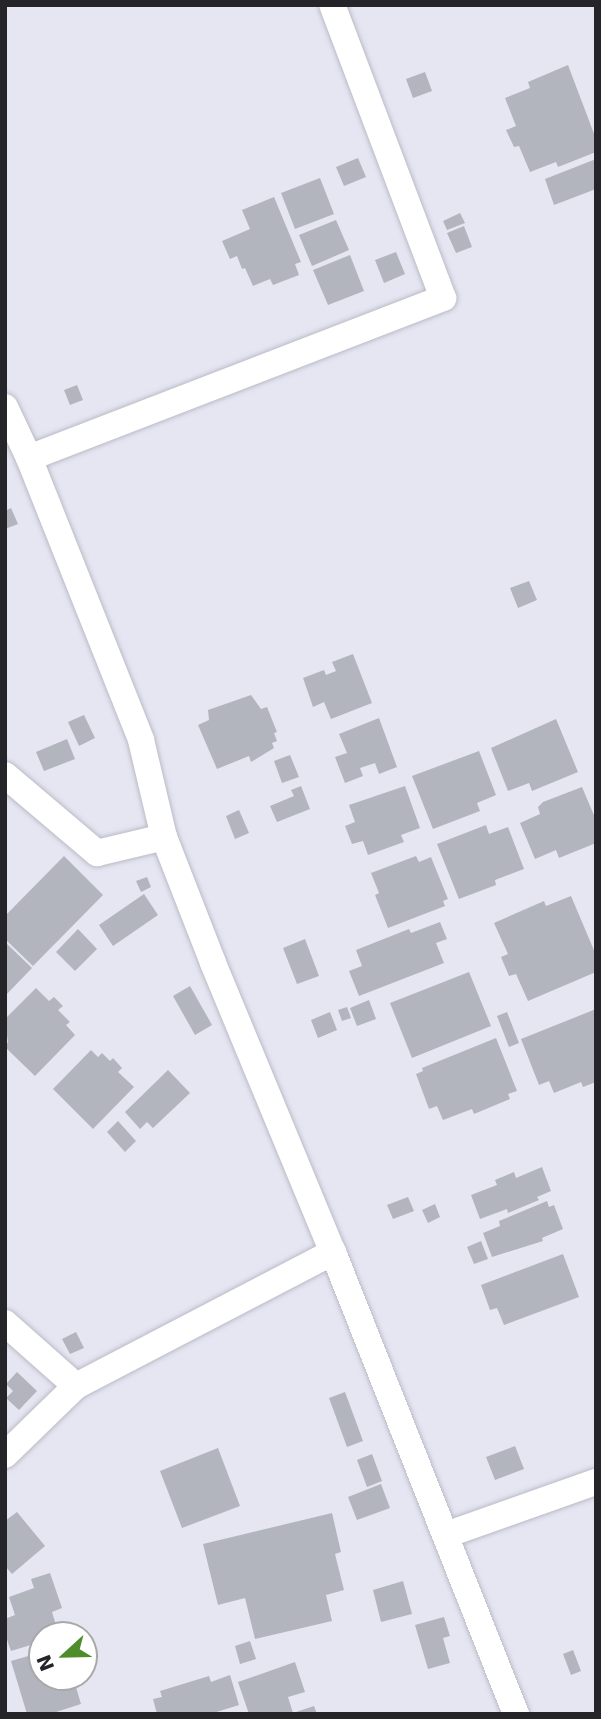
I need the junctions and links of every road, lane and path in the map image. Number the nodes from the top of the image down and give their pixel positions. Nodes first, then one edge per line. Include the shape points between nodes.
1 (332, 5) edge
2 (5, 407) edge
3 (29, 458) junction
4 (5, 775) edge
5 (164, 837) junction
6 (333, 1252) junction
7 (5, 1323) edge
8 (76, 1386) junction
9 (5, 1455) edge
10 (596, 1482) edge
11 (446, 1535) junction
12 (516, 1714) edge

1 - 3 street via 443,298
2 - 3 street
3 - 5 street via 141,740
4 - 5 street via 97,853
5 - 6 street
6 - 8 street
6 - 11 street
7 - 8 street
8 - 9 street
10 - 11 street
11 - 12 street

